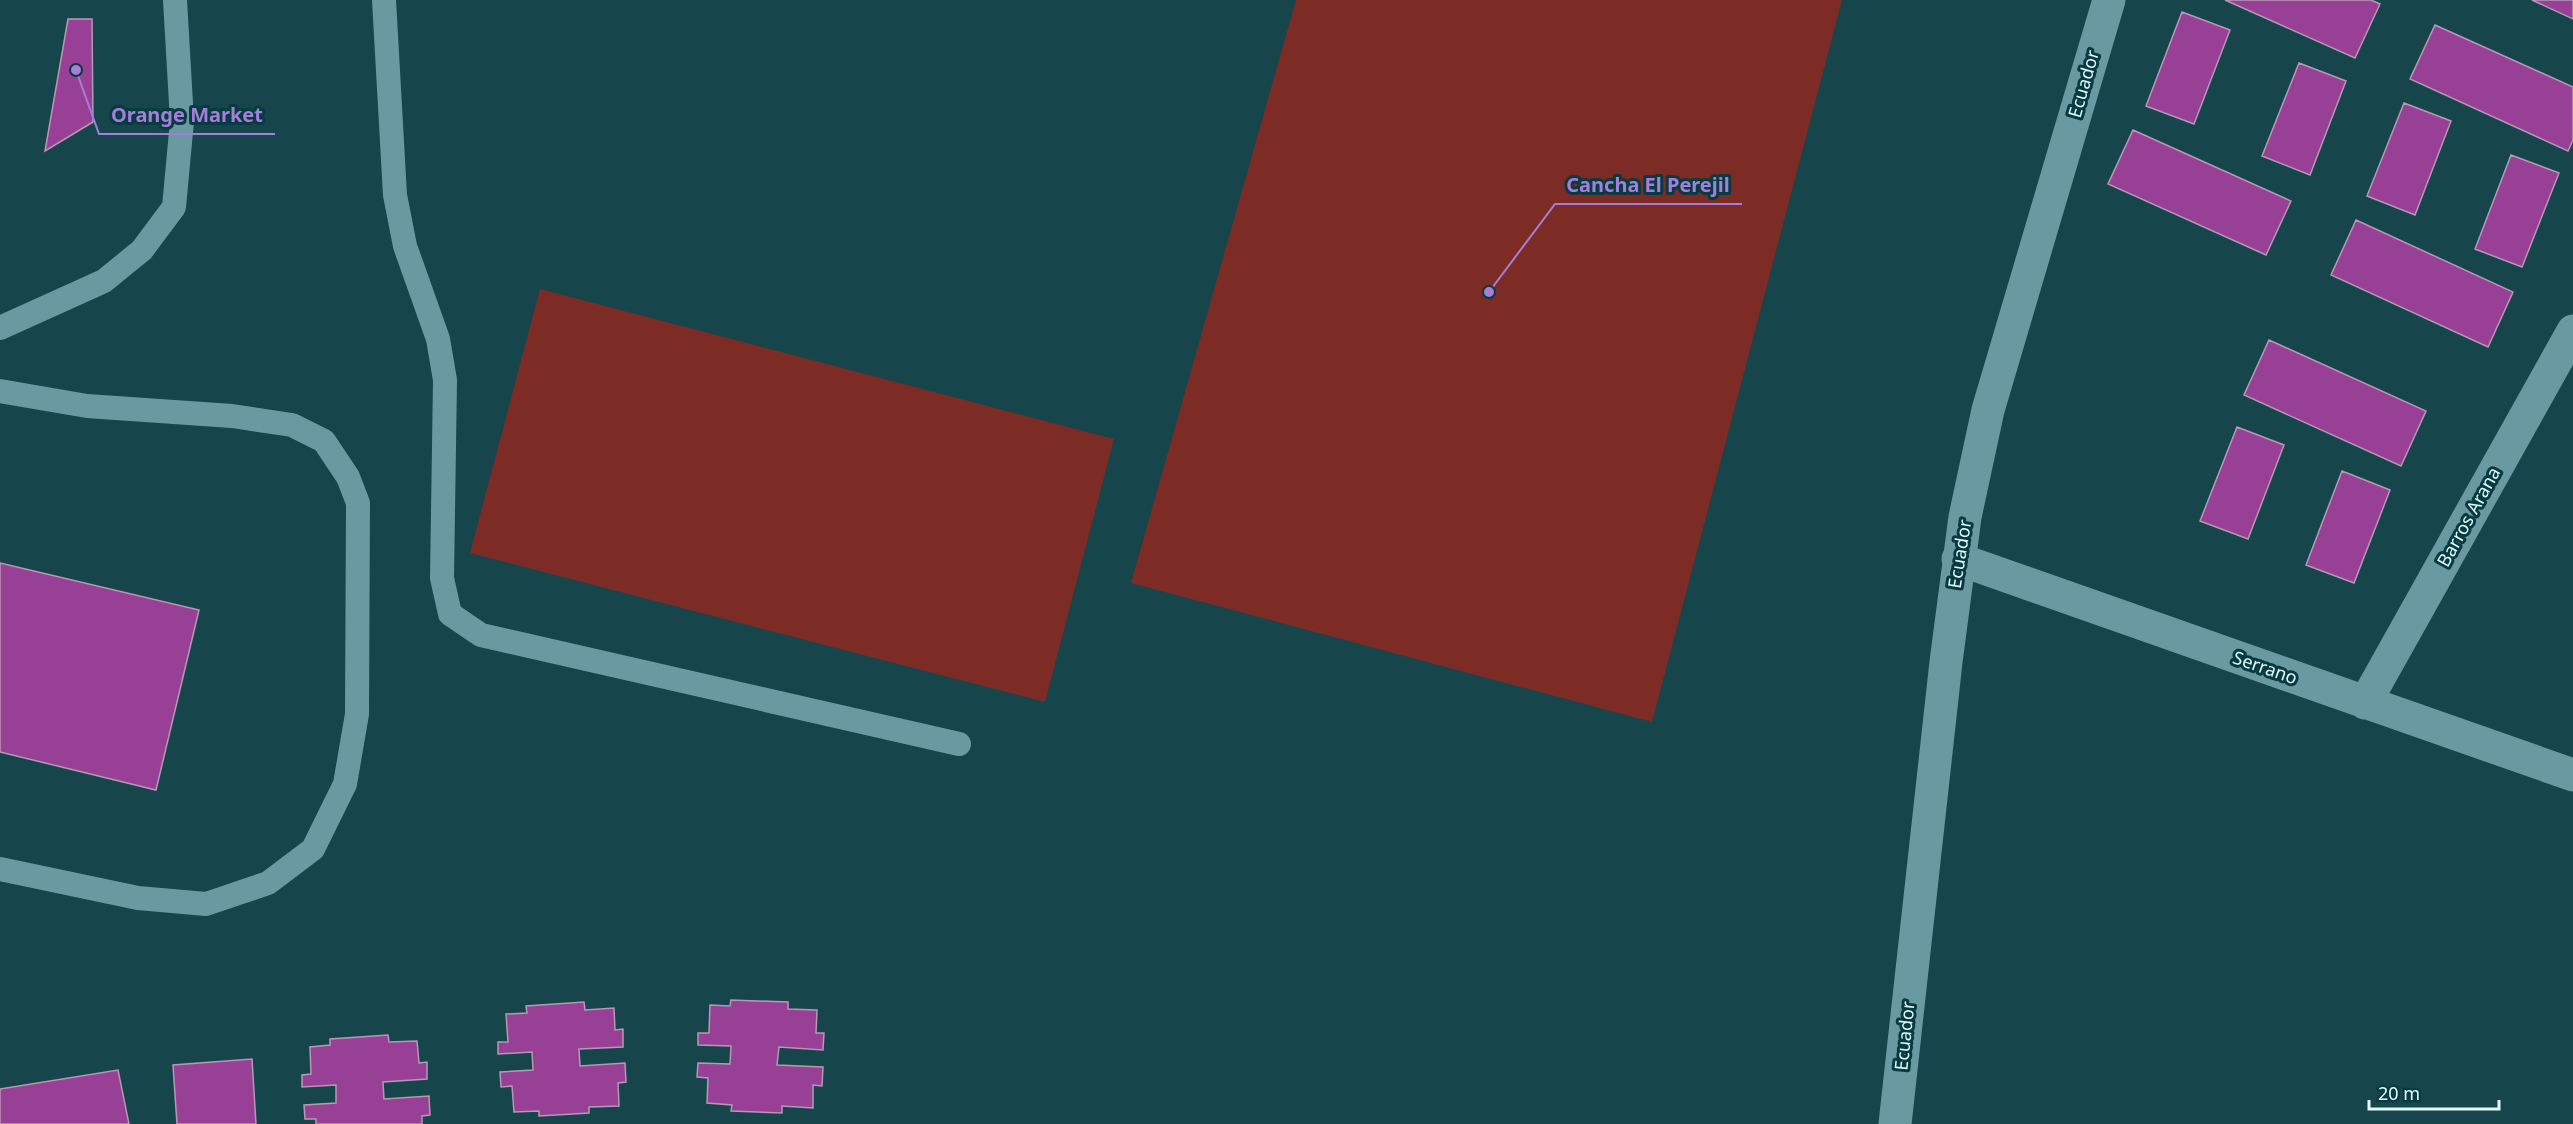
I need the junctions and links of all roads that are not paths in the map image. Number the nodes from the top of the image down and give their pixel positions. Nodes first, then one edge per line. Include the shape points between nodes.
1 (175, 0) edge
2 (384, 0) edge
3 (2109, 0) edge
4 (0, 328) edge
5 (2573, 330) edge
6 (0, 391) edge
7 (1958, 560) junction
8 (2365, 702) junction
9 (959, 744) dead end
10 (2573, 775) edge
11 (0, 869) edge
12 (1896, 1124) edge

1 - 4 lane via 182,121 174,207 142,250 104,281
2 - 9 lane via 395,195 405,246 438,339 446,380 442,578 450,614 482,635
3 - 7 street, Ecuador via 1988,410
5 - 8 street, Barros Arana
6 - 11 lane via 87,406 232,416 292,425 324,441 348,477 358,503 357,714 345,784 313,849 268,883 206,904 138,898
7 - 8 street, Serrano
7 - 12 street, Ecuador
8 - 10 street, Serrano

